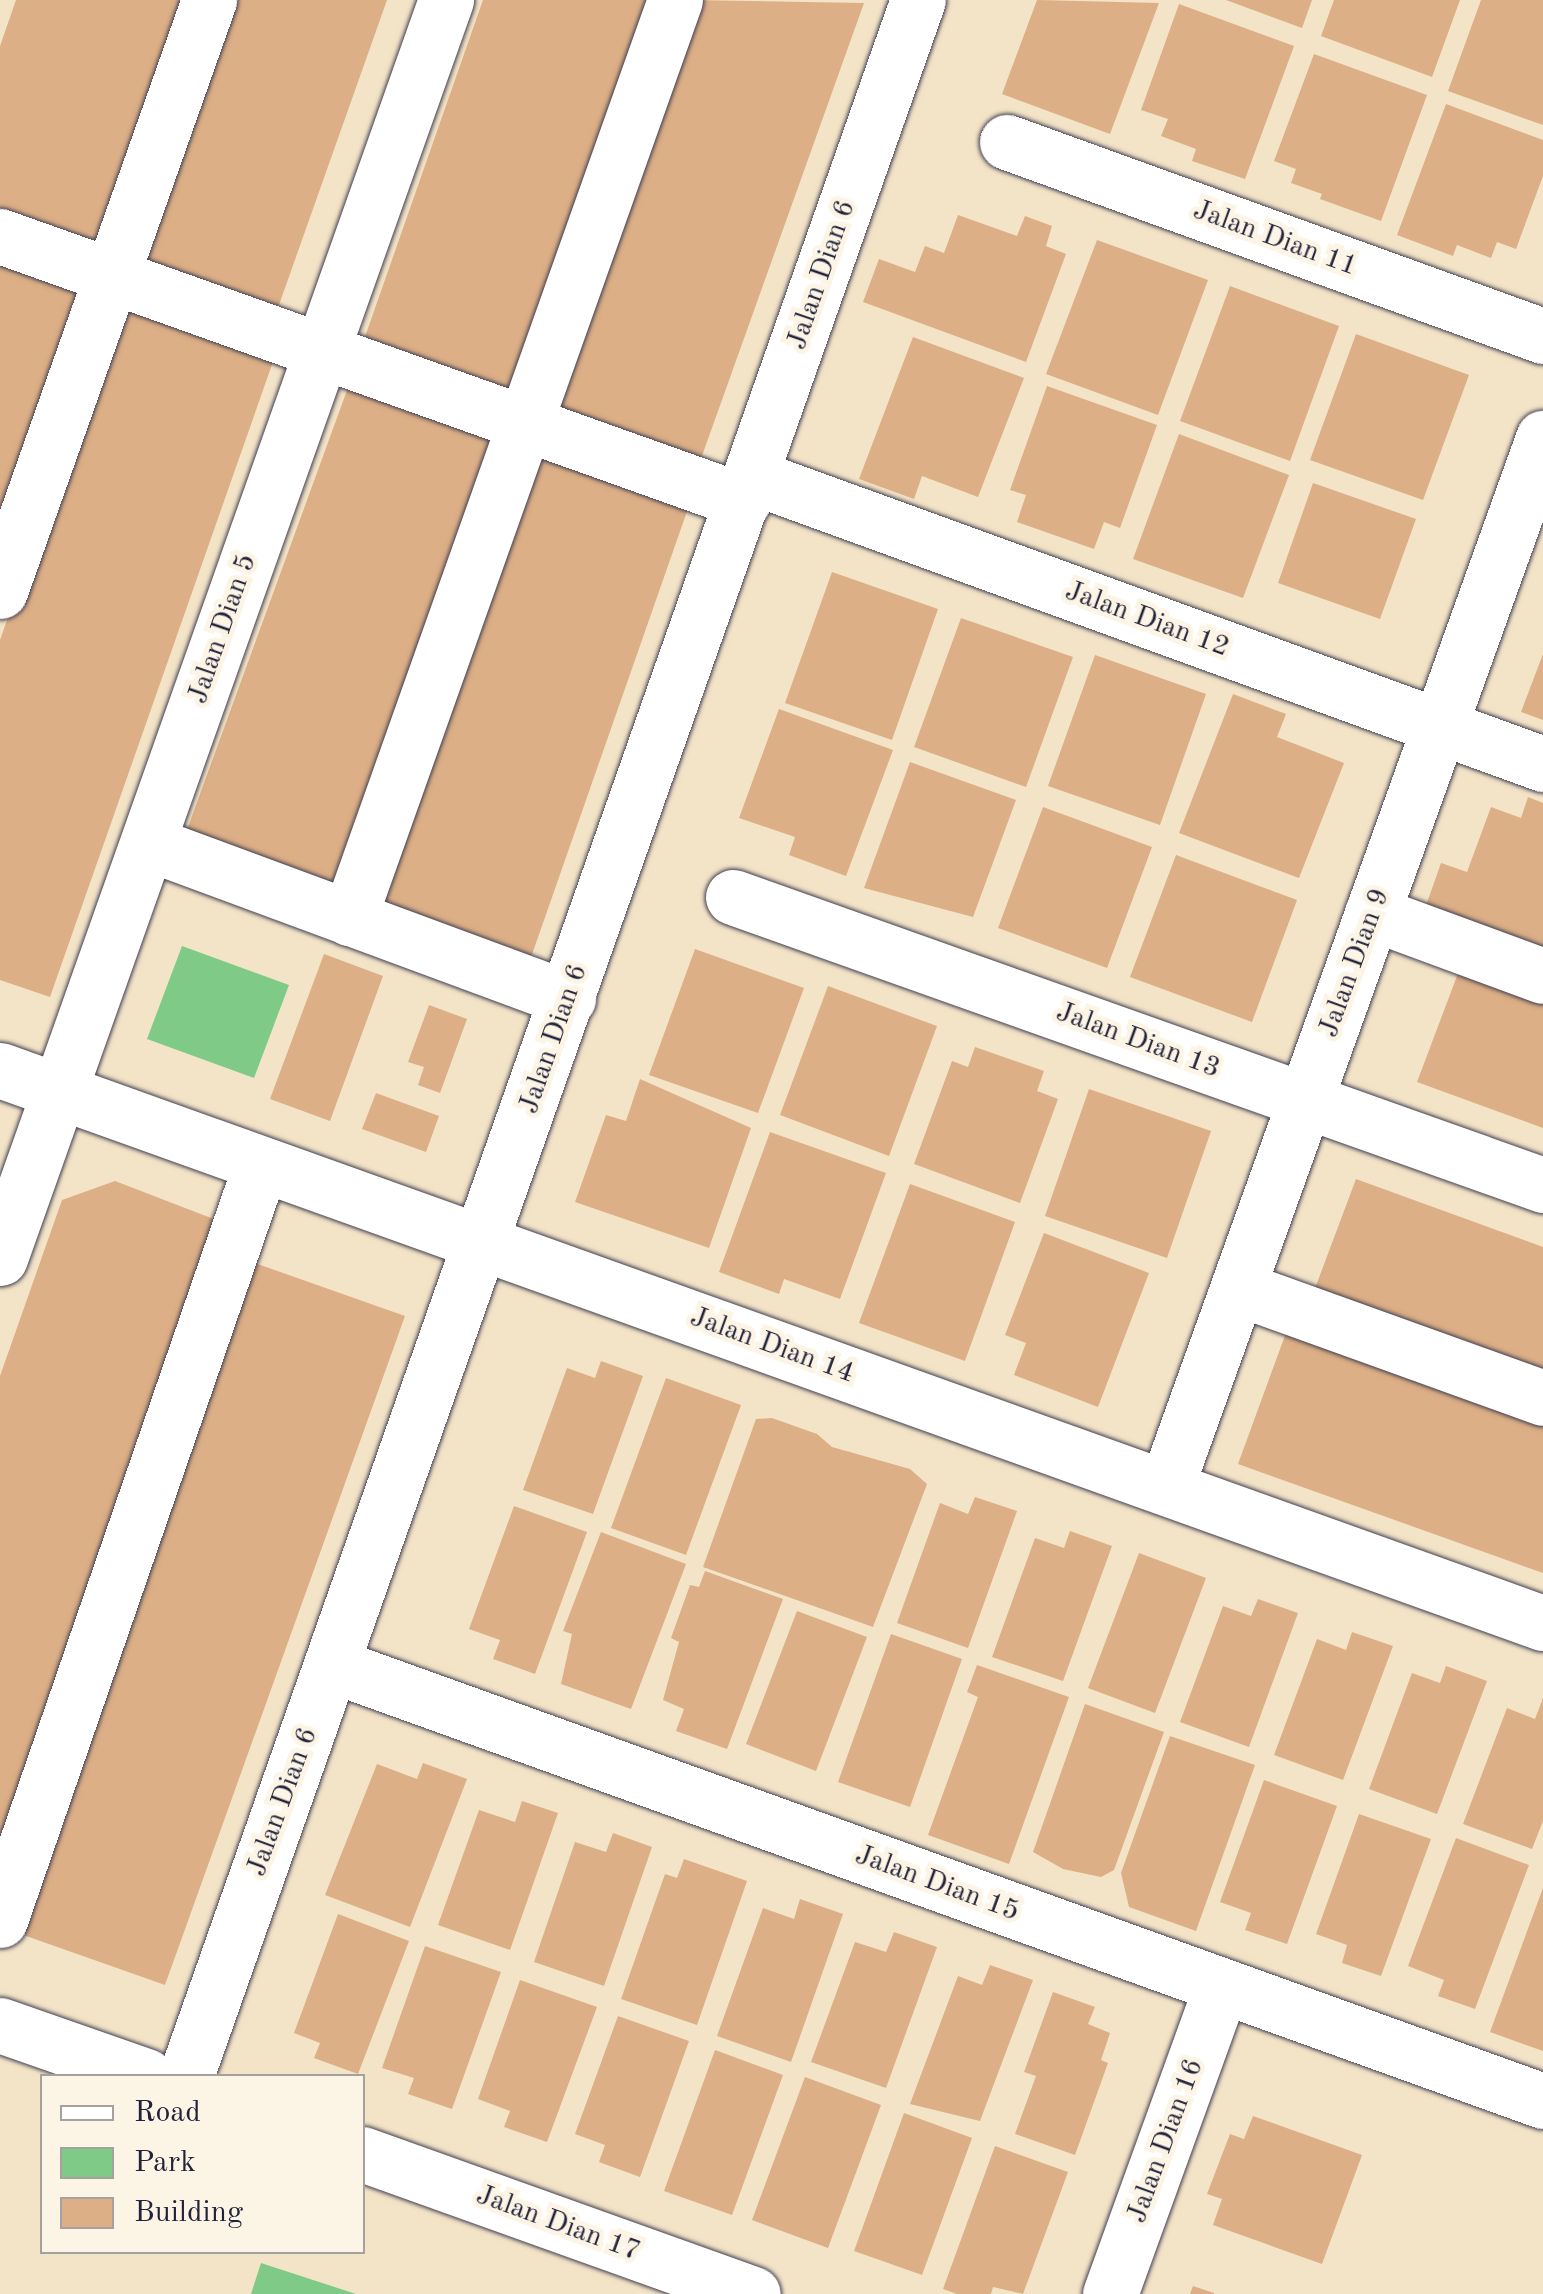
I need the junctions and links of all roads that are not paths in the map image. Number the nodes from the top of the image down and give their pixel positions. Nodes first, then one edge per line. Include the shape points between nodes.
1 (209, 0) edge
2 (446, 0) edge
3 (675, 0) edge
4 (918, 0) edge
5 (1007, 142) dead end
6 (0, 236) edge
7 (111, 275) junction
8 (1543, 336) edge
9 (322, 350) junction
10 (524, 423) junction
11 (1543, 438) edge
12 (747, 488) junction
13 (1526, 541) edge
14 (0, 591) edge
15 (1440, 726) junction
16 (1543, 764) edge
17 (148, 843) junction
18 (733, 897) dead end
19 (1372, 913) junction
20 (349, 918) junction
21 (1543, 976) edge
22 (568, 998) junction
23 (0, 1070) edge
24 (60, 1092) junction
25 (1306, 1100) junction
26 (262, 1164) junction
27 (1543, 1186) edge
28 (482, 1242) junction
29 (0, 1258) edge
30 (1238, 1288) junction
31 (1543, 1398) edge
32 (1166, 1488) junction
33 (1543, 1622) edge
34 (332, 1665) junction
35 (0, 1920) edge
36 (1221, 1988) junction
37 (0, 2025) edge
38 (140, 2074) edge
39 (187, 2074) edge
40 (1543, 2101) edge
41 (365, 2155) edge
42 (753, 2294) edge
43 (1110, 2294) edge

1 - 7 street
2 - 9 street, Jalan Dian 5
3 - 10 street
4 - 12 street, Jalan Dian 6
5 - 8 street, Jalan Dian 11
6 - 7 street, Jalan Dian 12
7 - 9 street, Jalan Dian 12
7 - 14 street
9 - 10 street, Jalan Dian 12
9 - 17 street, Jalan Dian 5
10 - 12 street, Jalan Dian 12
10 - 20 street
11 - 13 street, Jalan Dian 9
12 - 15 street, Jalan Dian 12
12 - 22 street, Jalan Dian 6
13 - 15 street, Jalan Dian 9
15 - 16 street, Jalan Dian 12
15 - 19 street, Jalan Dian 9
17 - 20 street
17 - 24 street, Jalan Dian 5
18 - 25 street, Jalan Dian 13
19 - 21 street
19 - 25 street, Jalan Dian 9
20 - 22 street
22 - 28 street, Jalan Dian 6
23 - 24 street, Jalan Dian 14
24 - 26 street, Jalan Dian 14
24 - 29 street, Jalan Dian 5
25 - 27 street, Jalan Dian 13
25 - 30 street, Jalan Dian 9
26 - 28 street, Jalan Dian 14
26 - 35 street
28 - 32 street, Jalan Dian 14
28 - 34 street, Jalan Dian 6
30 - 31 street
30 - 32 street, Jalan Dian 9
32 - 33 street, Jalan Dian 14
34 - 36 street, Jalan Dian 15
34 - 39 street, Jalan Dian 6
36 - 40 street, Jalan Dian 15
36 - 43 street, Jalan Dian 16
37 - 38 street
41 - 42 street, Jalan Dian 17

